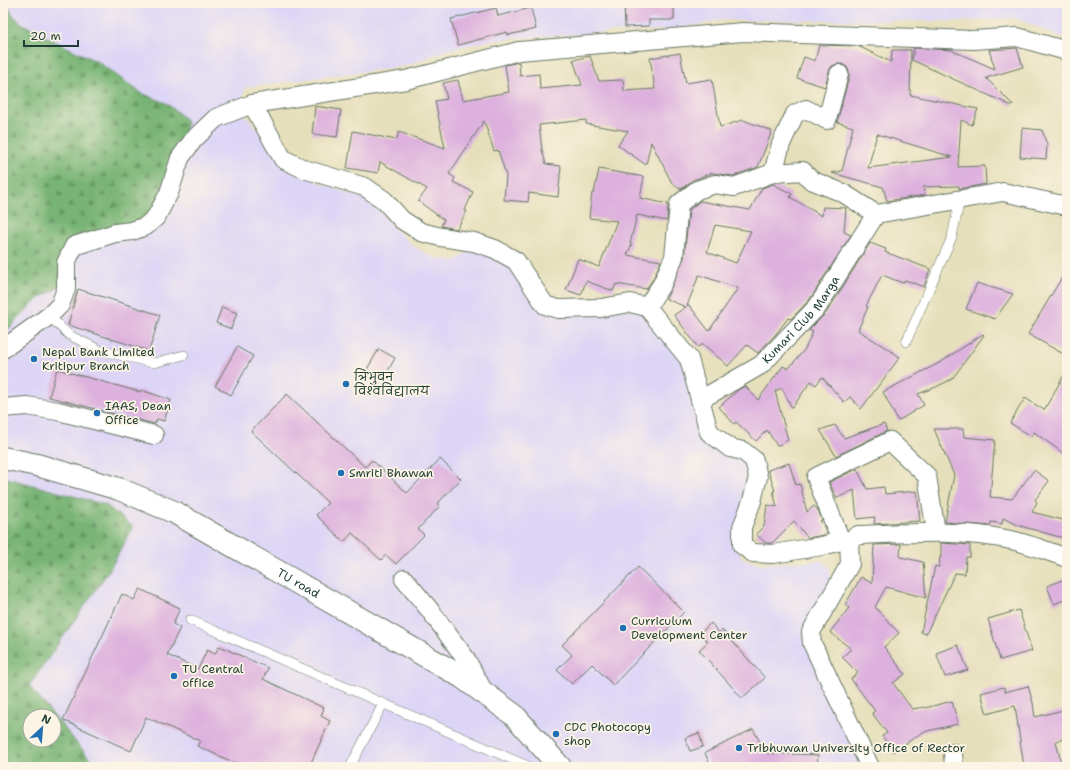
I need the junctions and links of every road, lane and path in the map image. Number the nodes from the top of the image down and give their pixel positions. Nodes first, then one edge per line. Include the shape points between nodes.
1 (1067, 51) edge
2 (839, 74) dead end
3 (252, 104) junction
4 (773, 173) junction
5 (960, 199) junction
6 (1067, 206) edge
7 (876, 214) junction
8 (647, 307) junction
9 (49, 316) junction
10 (906, 342) dead end
11 (3, 349) edge
12 (184, 355) dead end
13 (700, 400) junction
14 (3, 408) edge
15 (154, 435) dead end
16 (3, 458) edge
17 (936, 532) junction
18 (845, 541) junction
19 (1067, 558) edge
20 (404, 579) dead end
21 (190, 620) dead end
22 (485, 694) junction
23 (383, 704) junction
24 (350, 767) edge
25 (530, 767) edge
26 (560, 767) edge
27 (870, 767) edge

1 - 3 street via 1017,37 974,40 743,32 519,51 406,80
2 - 4 street via 827,120 806,109 795,114
3 - 8 street via 282,159 304,169 365,187 384,200 402,220 421,232 474,242 495,249 516,261 545,305 558,309 630,304
3 - 9 street via 216,118 194,139 180,158 169,193 156,217 146,226 74,246 66,263 66,289 60,305
4 - 7 street via 803,171 811,180 843,193
4 - 8 street via 734,187 715,184 697,190 680,204 674,257 662,284
5 - 6 street via 1003,192
5 - 7 street
5 - 10 lane via 952,237
7 - 13 street, Kumari Club Marga via 818,306 761,365
8 - 13 street via 689,359
9 - 11 street
9 - 12 lane via 69,335 102,351 154,363
13 - 18 street via 709,432 730,448 743,451 754,460 758,477 742,527 742,545 753,553 773,554
14 - 15 street via 27,406 58,411
16 - 22 street, TU road via 38,465 119,489 174,512 456,673
17 - 18 street via 858,535
17 - 18 street via 927,476 890,441 816,477
17 - 19 street via 961,532 1012,540
18 - 27 street via 850,564 811,632 812,643
20 - 22 street via 466,659
21 - 23 lane
22 - 26 street, TU road via 514,715
23 - 24 lane
23 - 25 lane

